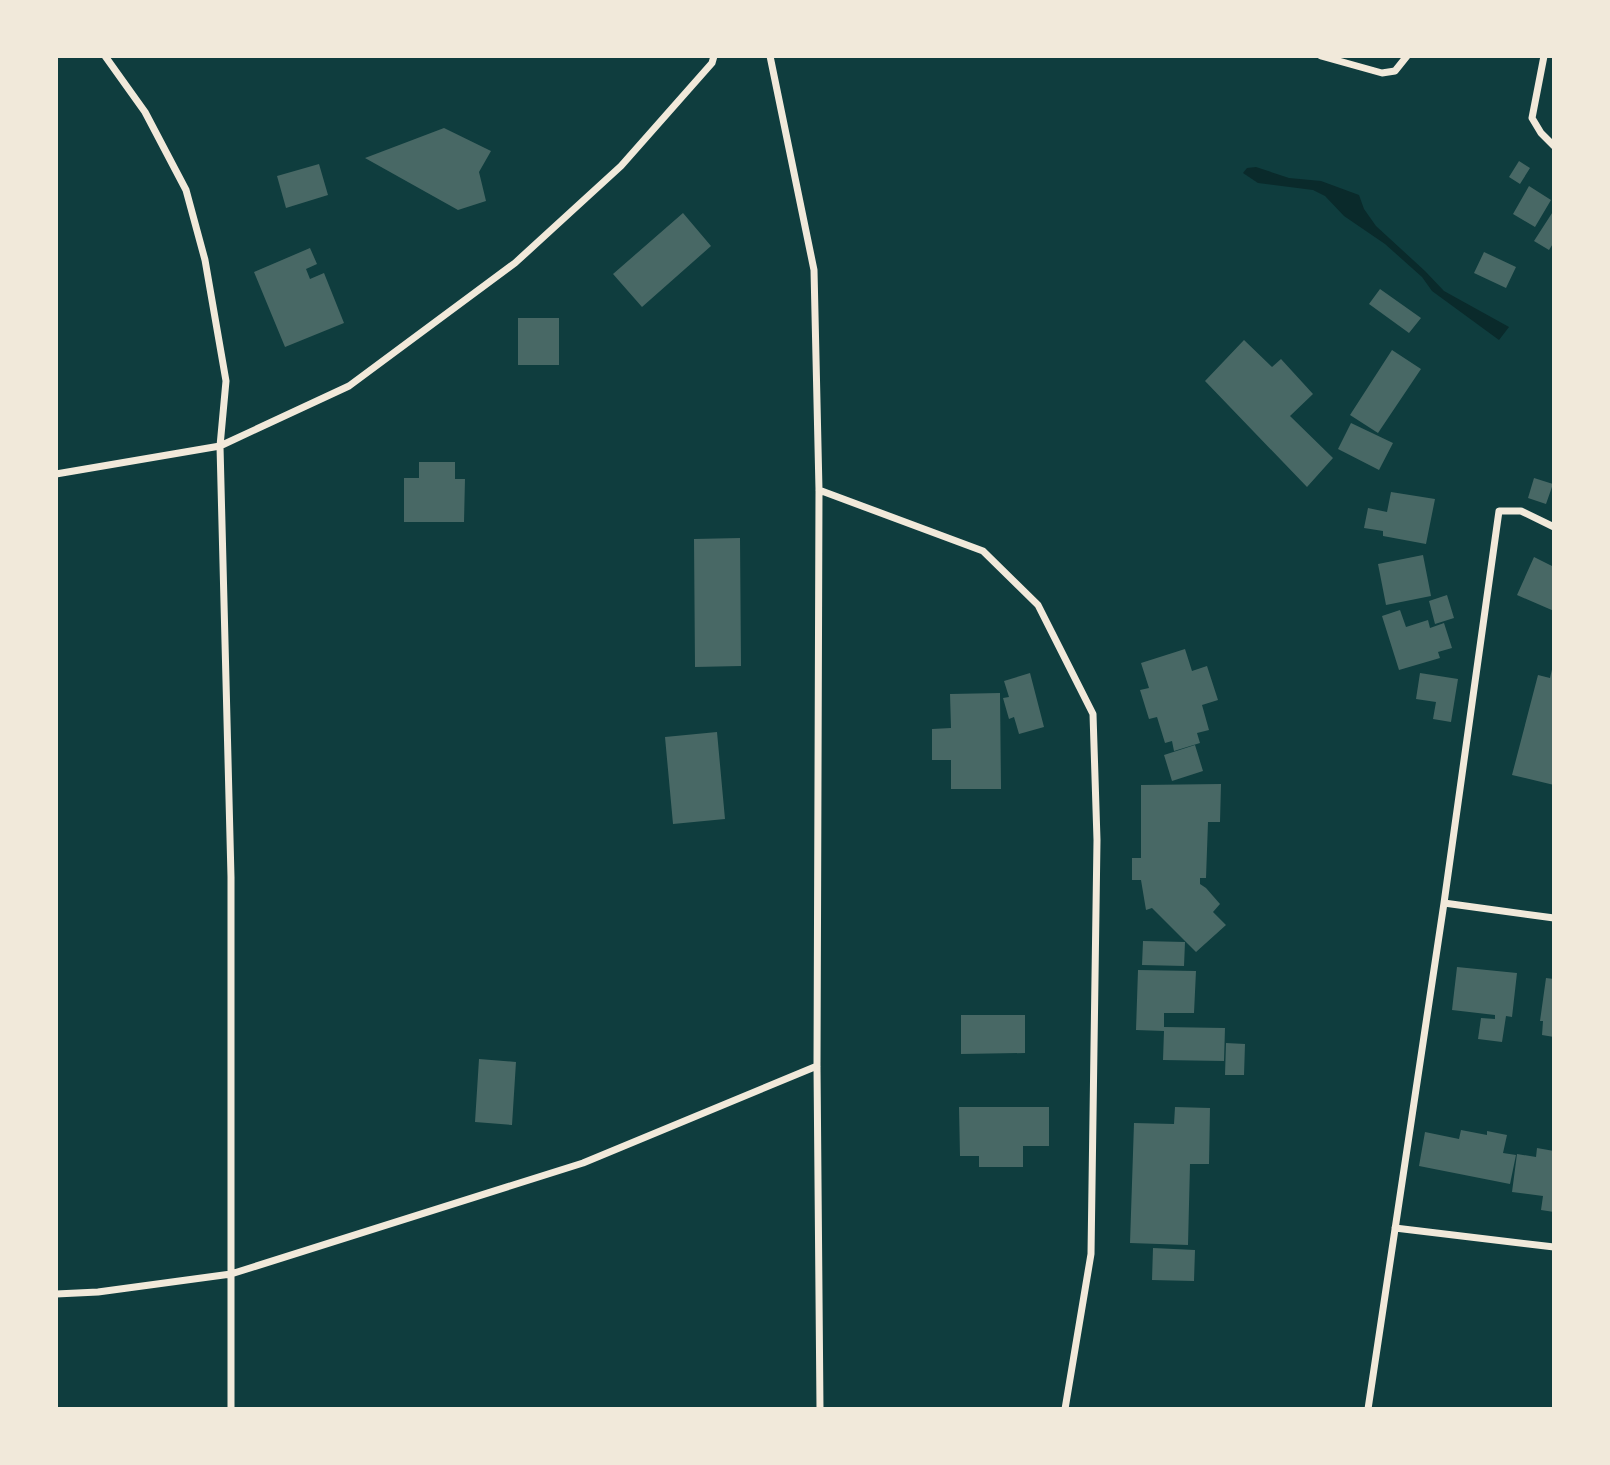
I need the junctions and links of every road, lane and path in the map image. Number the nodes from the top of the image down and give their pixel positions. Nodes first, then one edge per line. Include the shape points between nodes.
1 (105, 56) edge
2 (714, 56) edge
3 (770, 56) edge
4 (1321, 56) edge
5 (1407, 56) edge
6 (1544, 56) edge
7 (1554, 146) edge
8 (220, 446) junction
9 (56, 474) edge
10 (819, 491) junction
11 (1554, 527) edge
12 (1444, 903) junction
13 (1554, 918) edge
14 (817, 1066) junction
15 (1395, 1228) junction
16 (1554, 1247) edge
17 (231, 1275) junction
18 (56, 1294) edge
19 (231, 1409) edge
20 (820, 1409) edge
21 (1065, 1409) edge
22 (1368, 1409) edge

1 - 8 street via 145,112 186,190 205,260 226,381
2 - 8 street via 621,166 515,262 349,386
3 - 10 street via 814,270
4 - 5 street via 1382,73 1395,71
6 - 7 street via 1532,118
8 - 9 street
8 - 17 street via 231,877
10 - 14 street
10 - 21 street via 982,551 1038,605 1093,714 1097,840 1091,1254
11 - 12 street via 1521,511 1499,511
12 - 13 street
12 - 15 street
14 - 17 street via 583,1163
14 - 20 street
15 - 16 street
15 - 22 street
17 - 18 street via 98,1293
17 - 19 street

